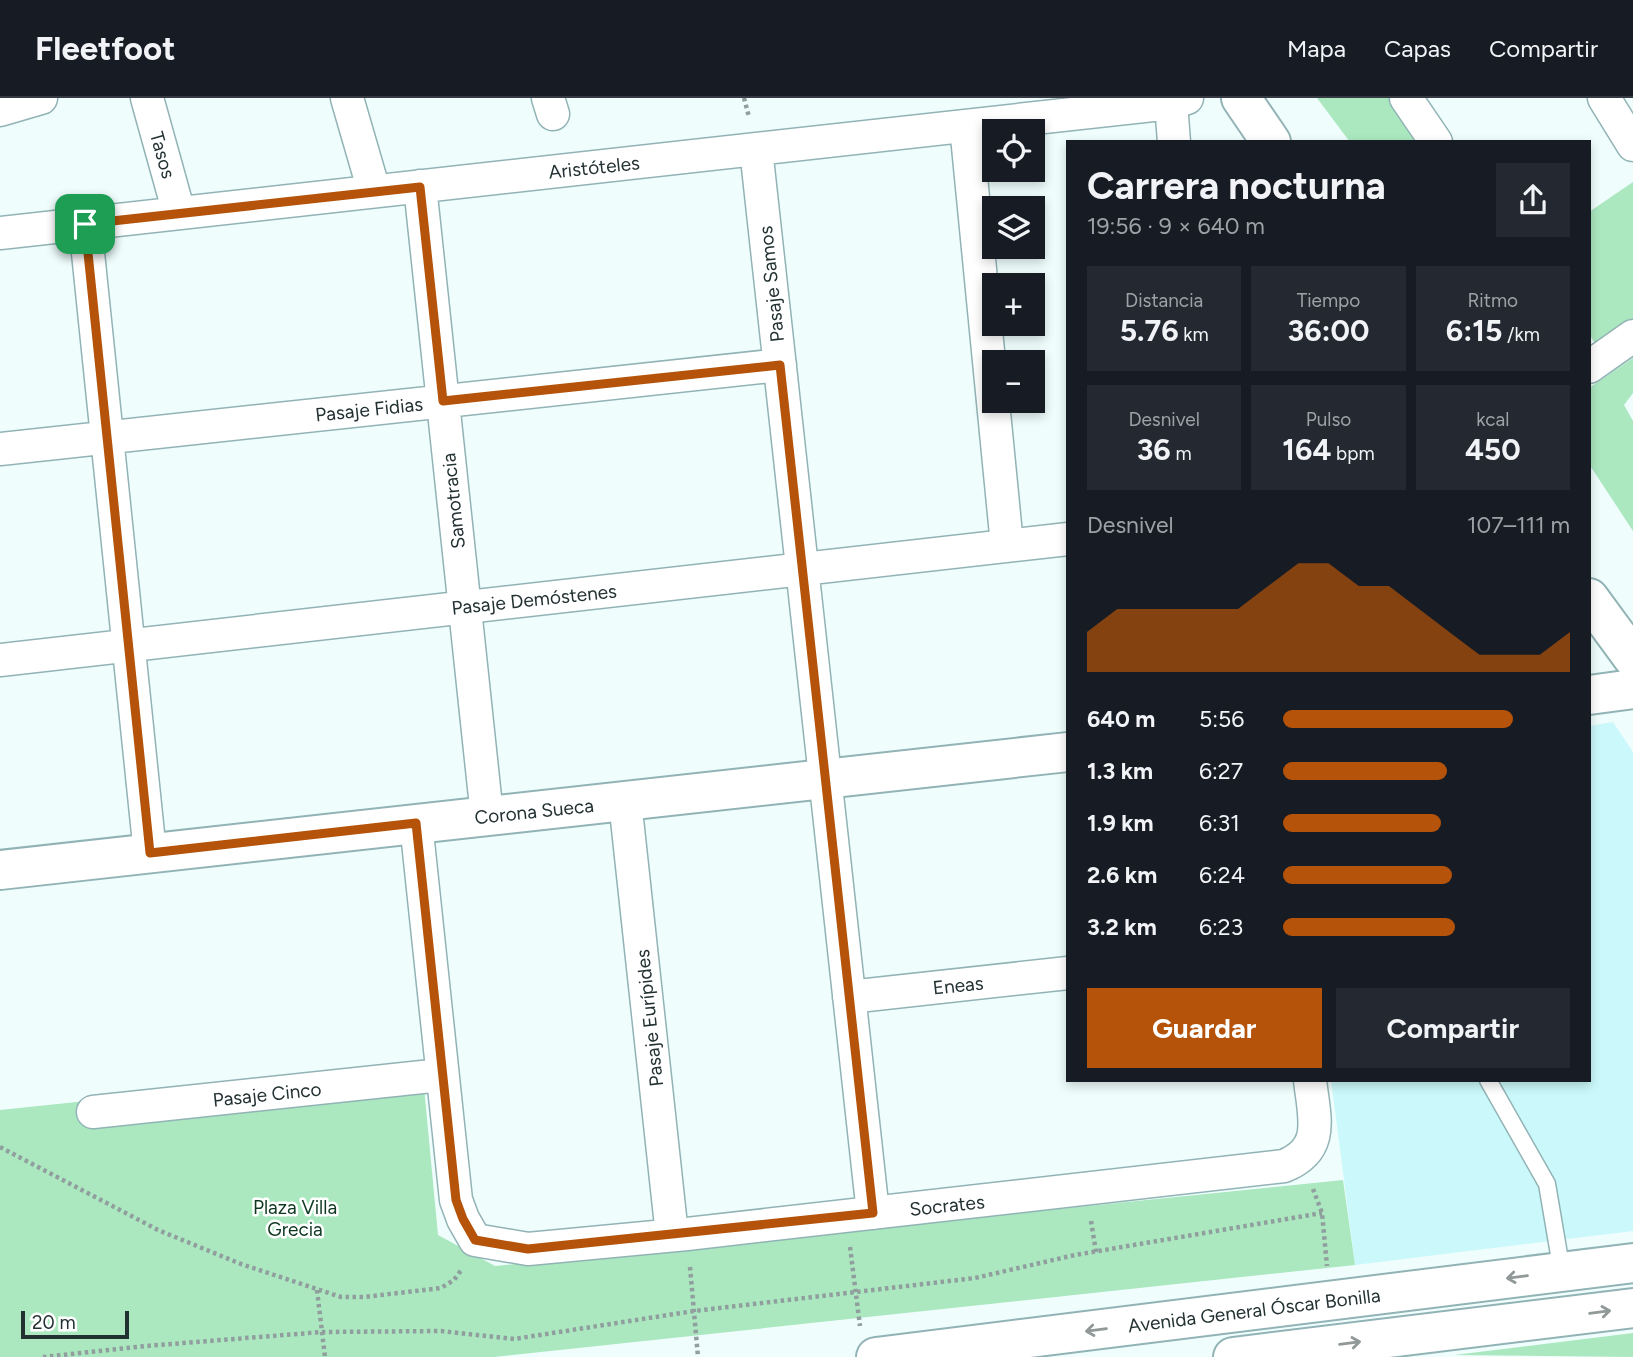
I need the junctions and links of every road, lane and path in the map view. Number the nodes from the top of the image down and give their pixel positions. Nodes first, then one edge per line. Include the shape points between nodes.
1 (41, 98) edge
2 (147, 98) edge
3 (347, 98) edge
4 (1241, 98) edge
5 (1406, 98) edge
6 (1604, 98) edge
7 (1179, 100) edge
8 (0, 110) edge
9 (966, 126) junction
10 (1174, 140) edge
11 (1270, 140) edge
12 (1435, 140) edge
13 (1633, 145) edge
14 (757, 149) junction
15 (420, 187) junction
16 (374, 191) junction
17 (179, 213) junction
18 (85, 224) junction
19 (0, 233) edge
20 (1633, 336) edge
21 (780, 365) junction
22 (1591, 365) edge
23 (443, 401) junction
24 (107, 438) junction
25 (0, 449) edge
26 (1066, 538) edge
27 (1007, 545) junction
28 (802, 569) junction
29 (1591, 601) edge
30 (465, 607) junction
31 (128, 646) junction
32 (1633, 658) edge
33 (0, 660) edge
34 (1633, 690) edge
35 (1591, 695) edge
36 (1066, 752) edge
37 (825, 779) junction
38 (625, 801) junction
39 (487, 816) junction
40 (416, 823) junction
41 (150, 853) junction
42 (0, 870) edge
43 (1066, 973) edge
44 (849, 997) junction
45 (441, 1075) junction
46 (1310, 1082) edge
47 (1489, 1082) edge
48 (93, 1112) dead end
49 (0, 1147) edge
50 (1298, 1160) junction
51 (1322, 1213) junction
52 (859, 1214) junction
53 (680, 1234) junction
54 (475, 1240) junction
55 (1633, 1263) edge
56 (1328, 1269) dead end
57 (1562, 1272) junction
58 (317, 1290) junction
59 (856, 1294) junction
60 (1633, 1308) edge
61 (694, 1311) junction
62 (322, 1332) junction
63 (868, 1345) edge
64 (43, 1357) edge
65 (325, 1357) edge
66 (698, 1357) edge
67 (1233, 1357) edge

1 - 8 street
2 - 17 street, Tasos
3 - 16 street
4 - 11 street
5 - 12 street
6 - 13 street
7 - 9 street, Aristóteles
7 - 10 street
9 - 14 street, Aristóteles
9 - 27 street
14 - 15 street, Aristóteles
14 - 21 street, Pasaje Samos
15 - 16 street, Aristóteles
15 - 23 street, Samotracia
16 - 17 street, Aristóteles
17 - 18 street, Aristóteles
18 - 19 street, Aristóteles
18 - 24 street
20 - 22 street
21 - 23 street, Pasaje Fidias
21 - 28 street, Pasaje Samos
23 - 24 street, Pasaje Fidias
23 - 30 street, Samotracia
24 - 25 street, Pasaje Fidias
24 - 31 street
26 - 27 street, Pasaje Demóstenes
27 - 28 street, Pasaje Demóstenes
28 - 30 street, Pasaje Demóstenes
28 - 37 street, Pasaje Samos
29 - 32 street
30 - 31 street, Pasaje Demóstenes
30 - 39 street, Samotracia
31 - 33 street, Pasaje Demóstenes
31 - 41 street
34 - 35 street
36 - 37 street, Corona Sueca
37 - 38 street, Corona Sueca
37 - 44 street, Pasaje Samos
38 - 39 street, Corona Sueca
38 - 53 street, Pasaje Eurípides
39 - 40 street, Corona Sueca
40 - 41 street, Corona Sueca
40 - 45 street
41 - 42 street, Corona Sueca
43 - 44 street, Eneas
44 - 52 street, Pasaje Samos
45 - 48 street, Pasaje Cinco
45 - 54 street via 456,1200
46 - 50 street via 1313,1142
47 - 57 lane via 1546,1184
49 - 58 path via 158,1230
50 - 51 path
50 - 52 street, Socrates via 1284,1166
51 - 56 path
51 - 59 path via 1076,1255 975,1278
52 - 53 street, Socrates
52 - 59 path
53 - 54 street, Socrates via 528,1249
53 - 61 path
54 - 58 path via 461,1271 441,1288 364,1297
55 - 57 street, Avenida General Óscar Bonilla
57 -> 63 street, Avenida General Óscar Bonilla
58 - 62 path
59 - 61 path
59 - 63 path
67 -> 60 street
61 - 62 path via 514,1339 441,1331
61 - 66 path
62 - 64 path
62 - 65 path

